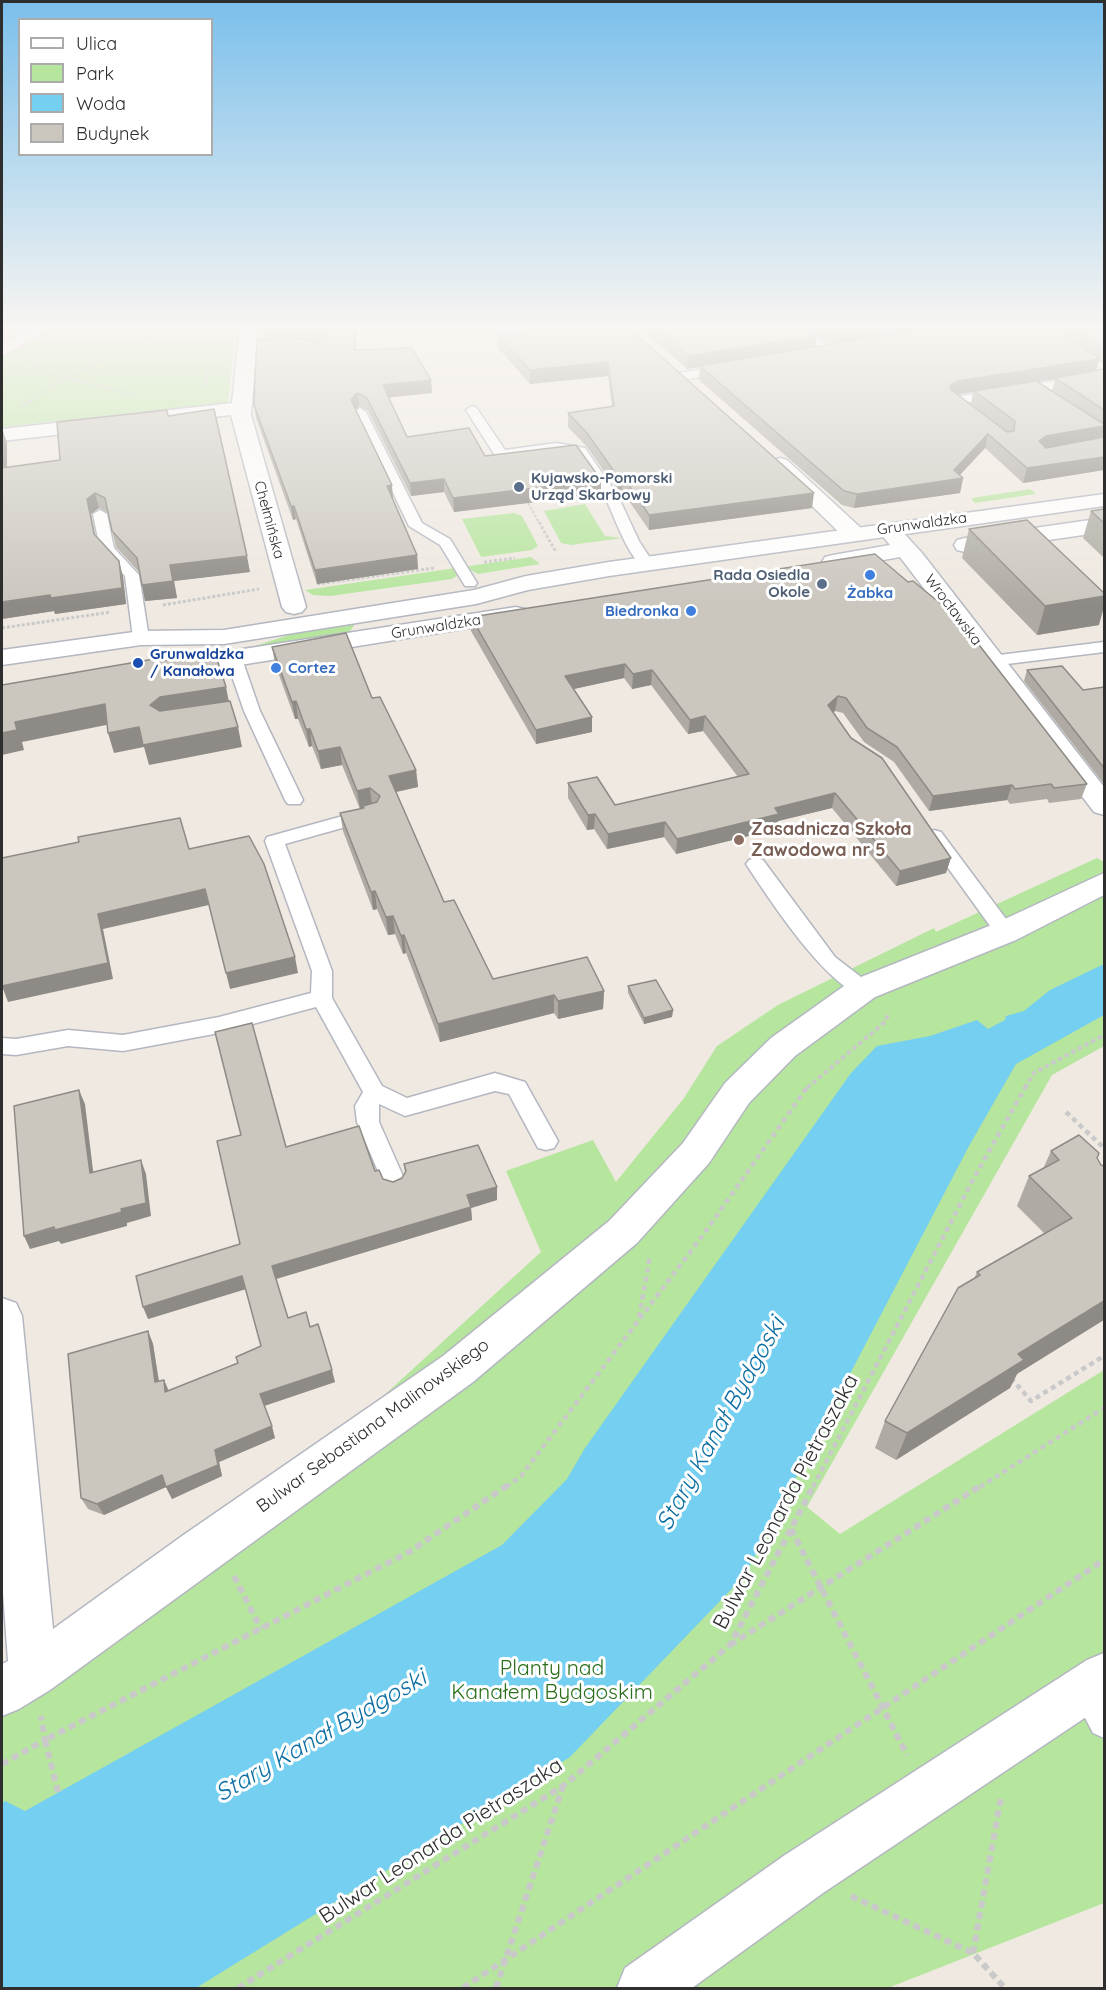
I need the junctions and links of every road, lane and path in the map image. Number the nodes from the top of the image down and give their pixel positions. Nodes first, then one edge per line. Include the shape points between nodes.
1 (144, 419) edge
2 (243, 419) edge
3 (363, 419) edge
4 (478, 419) edge
5 (977, 419) edge
6 (980, 421) edge
7 (2, 435) edge
8 (766, 452) edge
9 (1104, 500) edge
10 (528, 503) edge
11 (1077, 503) junction
12 (100, 514) edge
13 (1103, 526) edge
14 (888, 529) junction
15 (855, 534) junction
16 (965, 545) dead end
17 (906, 549) junction
18 (556, 552) dead end
19 (647, 564) junction
20 (810, 567) edge
21 (470, 583) junction
22 (526, 583) junction
23 (294, 607) junction
24 (536, 611) edge
25 (146, 638) junction
26 (1104, 647) edge
27 (2, 658) edge
28 (234, 659) junction
29 (991, 661) junction
30 (153, 671) edge
31 (252, 711) junction
32 (231, 714) edge
33 (294, 800) dead end
34 (1104, 806) edge
35 (371, 814) edge
36 (920, 816) edge
37 (756, 864) dead end
38 (1104, 883) edge
39 (1005, 932) junction
40 (863, 989) junction
41 (321, 998) junction
42 (1104, 1035) edge
43 (2, 1046) edge
44 (374, 1092) junction
45 (1066, 1112) dead end
46 (546, 1141) dead end
47 (1104, 1148) edge
48 (394, 1183) edge
49 (2, 1316) edge
50 (1104, 1356) edge
51 (1002, 1369) edge
52 (1104, 1408) edge
53 (791, 1529) junction
54 (216, 1540) junction
55 (1104, 1560) edge
56 (821, 1587) junction
57 (261, 1629) junction
58 (730, 1645) junction
59 (17, 1682) edge
60 (1098, 1696) edge
61 (883, 1708) junction
62 (1012, 1738) junction
63 (45, 1740) junction
64 (2, 1764) edge
65 (563, 1786) junction
66 (58, 1792) dead end
67 (926, 1794) junction
68 (804, 1874) junction
69 (973, 1953) junction
70 (504, 1961) junction
71 (238, 1989) edge
72 (463, 1989) edge
73 (496, 1989) edge
74 (645, 1989) edge
75 (1005, 1989) edge

1 - 7 street
2 - 23 street, Chełmińska
3 - 21 lane via 416,526 445,542
4 - 19 lane via 501,454 556,447 580,451 611,496
5 - 6 lane
8 - 15 street
9 - 11 street, Grunwaldzka
10 - 18 path
11 - 13 street
11 - 14 street, Grunwaldzka
12 - 25 lane via 107,549 132,575
13 - 16 street
14 - 15 street, Grunwaldzka
14 - 17 street, Wrocławska
15 - 19 street, Grunwaldzka
17 - 20 street, Grunwaldzka
17 - 29 street, Wrocławska
19 - 22 street, Grunwaldzka
21 - 22 street, Grunwaldzka
21 - 23 street, Grunwaldzka
22 - 25 street, Grunwaldzka via 476,597 274,630 224,637
23 - 25 street, Grunwaldzka via 229,616
24 - 28 street, Grunwaldzka
25 - 27 street, Grunwaldzka
26 - 29 lane
28 - 30 street, Grunwaldzka
28 - 31 lane
29 - 34 street, Wrocławska
31 - 32 lane
31 - 33 lane
35 - 41 lane via 274,841 322,971
36 - 39 lane
37 - 40 lane via 828,962
38 - 39 street, Bulwar Sebastiana Malinowskiego
39 - 40 street, Bulwar Sebastiana Malinowskiego
40 - 54 street, Bulwar Sebastiana Malinowskiego via 783,1047 737,1093 696,1153 623,1232 458,1369
40 - 57 path via 891,1010 885,1022 801,1094 703,1235 521,1476 409,1552
41 - 43 lane via 219,1025 123,1043 68,1038
41 - 44 lane
42 - 53 path, Bulwar Leonarda Pietraszaka via 1034,1073
44 - 46 lane via 405,1107 495,1082 517,1088
44 - 48 lane via 366,1106 368,1122
45 - 47 path
49 - 59 street via 29,1624
50 - 51 path via 1031,1401
52 - 56 path
53 - 56 path
53 - 58 path, Bulwar Leonarda Pietraszaka
54 - 57 path
54 - 59 street, Bulwar Sebastiana Malinowskiego
55 - 61 path
56 - 58 path
56 - 61 path
57 - 63 path
58 - 65 path, Bulwar Leonarda Pietraszaka
59 - 63 path
60 - 62 street
61 - 67 path
61 - 70 path
62 - 67 street
62 - 69 path
63 - 64 path
63 - 66 path
65 - 70 path
65 - 71 path, Bulwar Leonarda Pietraszaka
67 - 68 street
68 - 69 path
68 - 74 street
69 - 75 path
70 - 72 path
70 - 73 path

